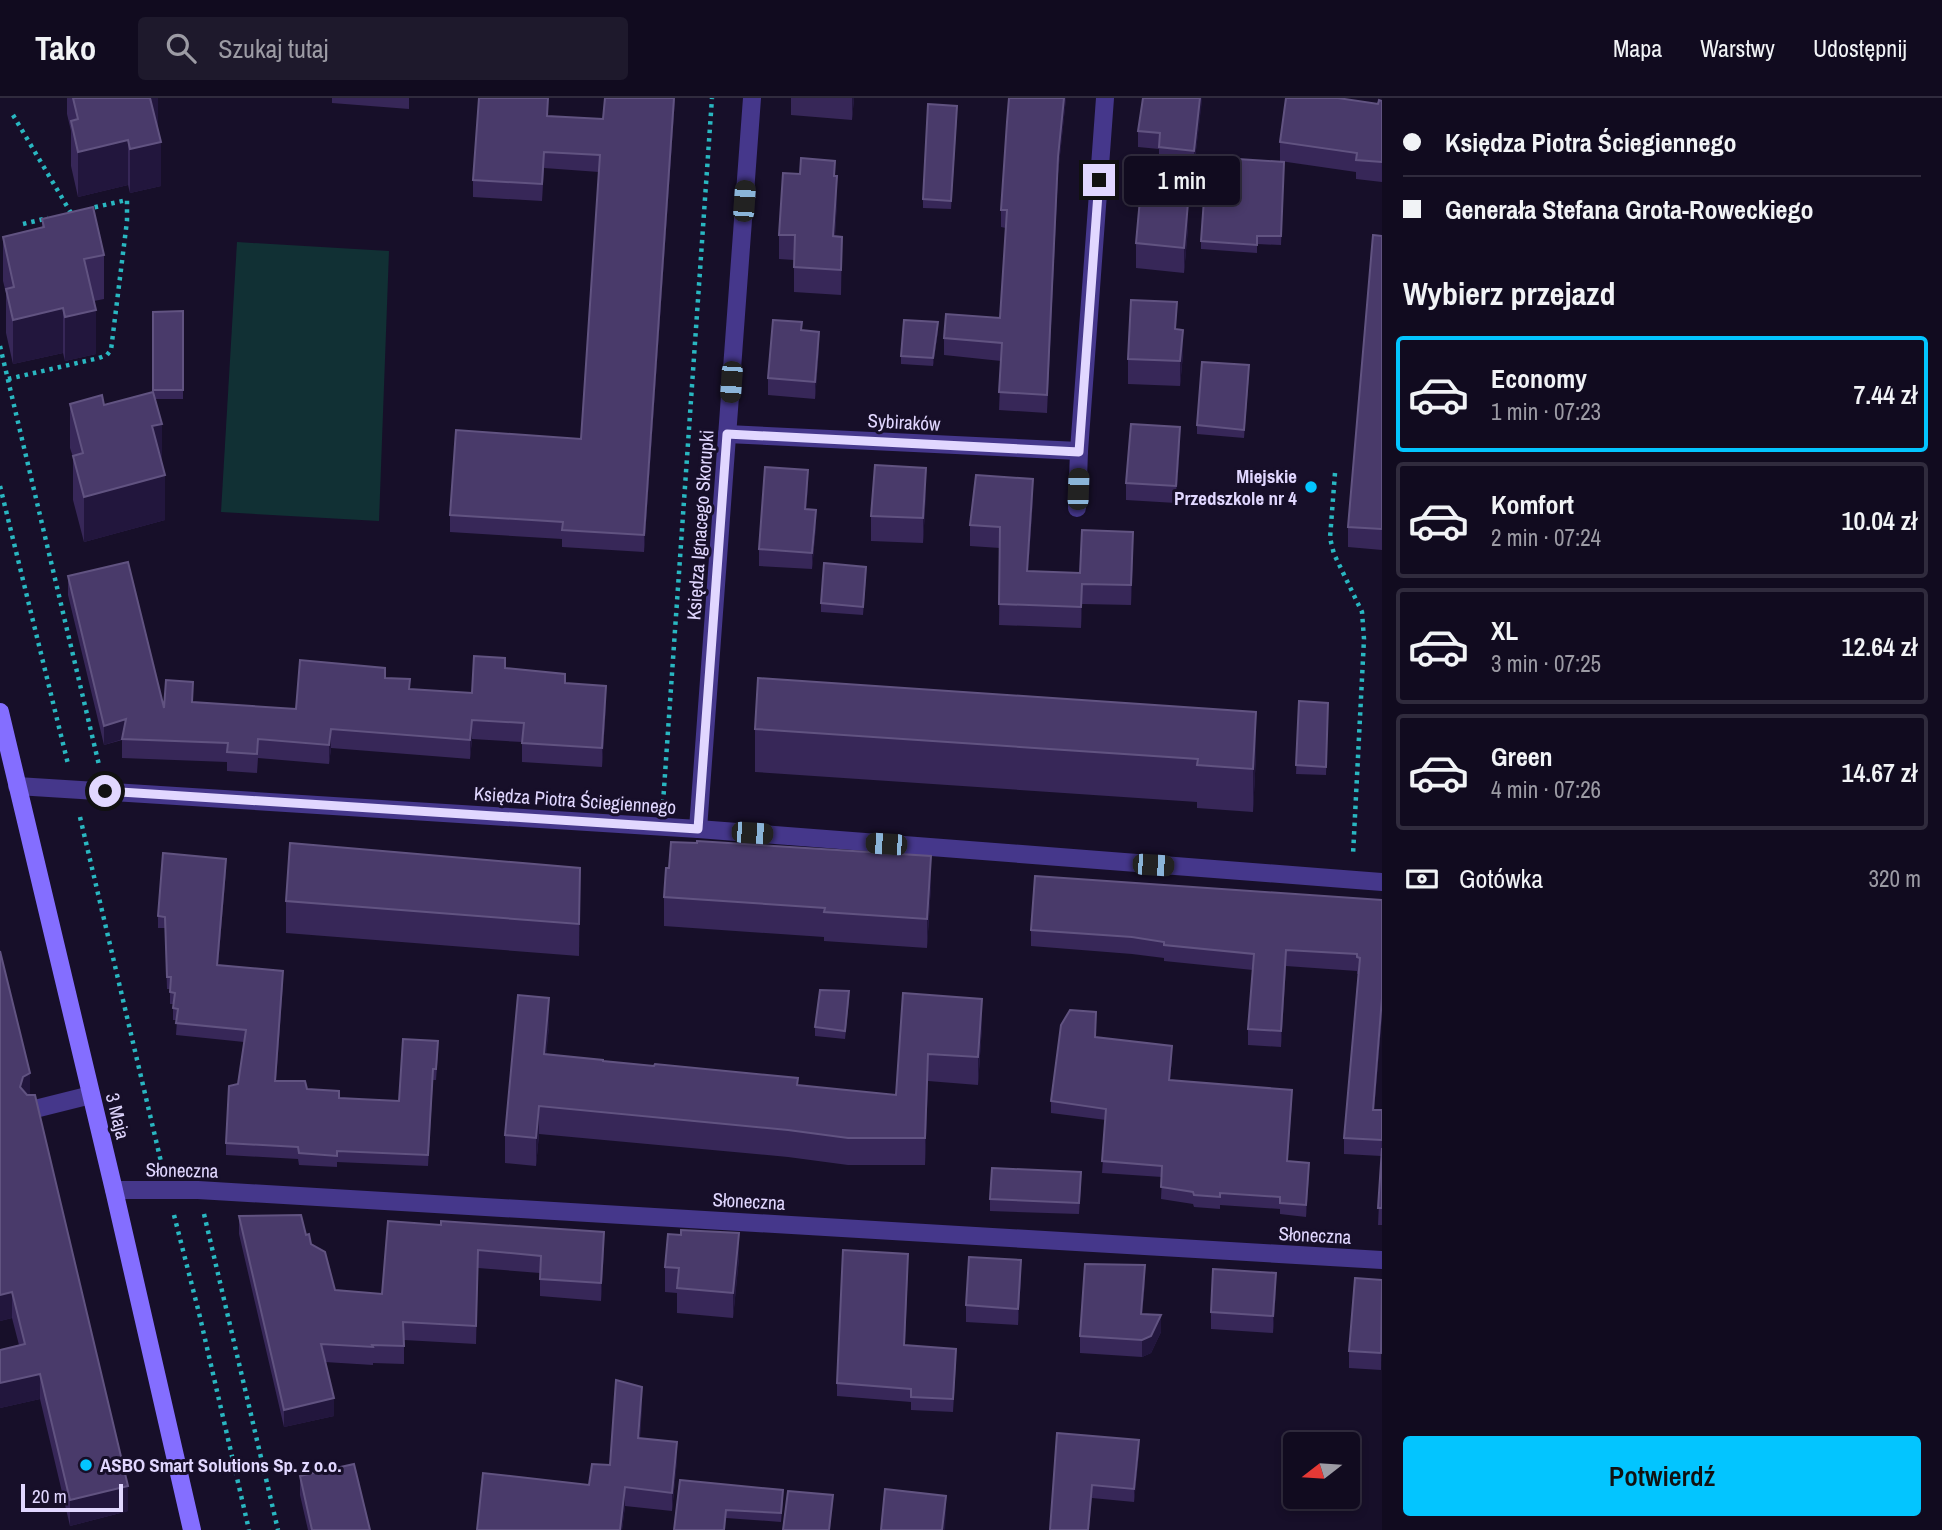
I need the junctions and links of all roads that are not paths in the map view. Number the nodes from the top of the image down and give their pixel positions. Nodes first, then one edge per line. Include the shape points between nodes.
1 (752, 98) edge
2 (1105, 98) edge
3 (727, 434) junction
4 (1079, 452) junction
5 (1077, 508) dead end
6 (0, 712) edge
7 (17, 786) junction
8 (698, 829) junction
9 (1382, 882) edge
10 (91, 1094) junction
11 (31, 1110) edge
12 (114, 1190) junction
13 (1382, 1260) edge
14 (192, 1530) edge

1 - 3 street, Księdza Ignacego Skorupki
2 - 4 street
3 - 4 street, Sybiraków
3 - 8 street, Księdza Ignacego Skorupki
4 - 5 street
6 - 7 main road, 3 Maja
7 - 8 street, Księdza Piotra Ściegiennego
7 - 10 main road, 3 Maja
8 - 9 street, Księdza Piotra Ściegiennego
10 - 11 street
10 - 12 main road, 3 Maja
12 - 13 street, Słoneczna via 212,1190
12 - 14 main road, 3 Maja

